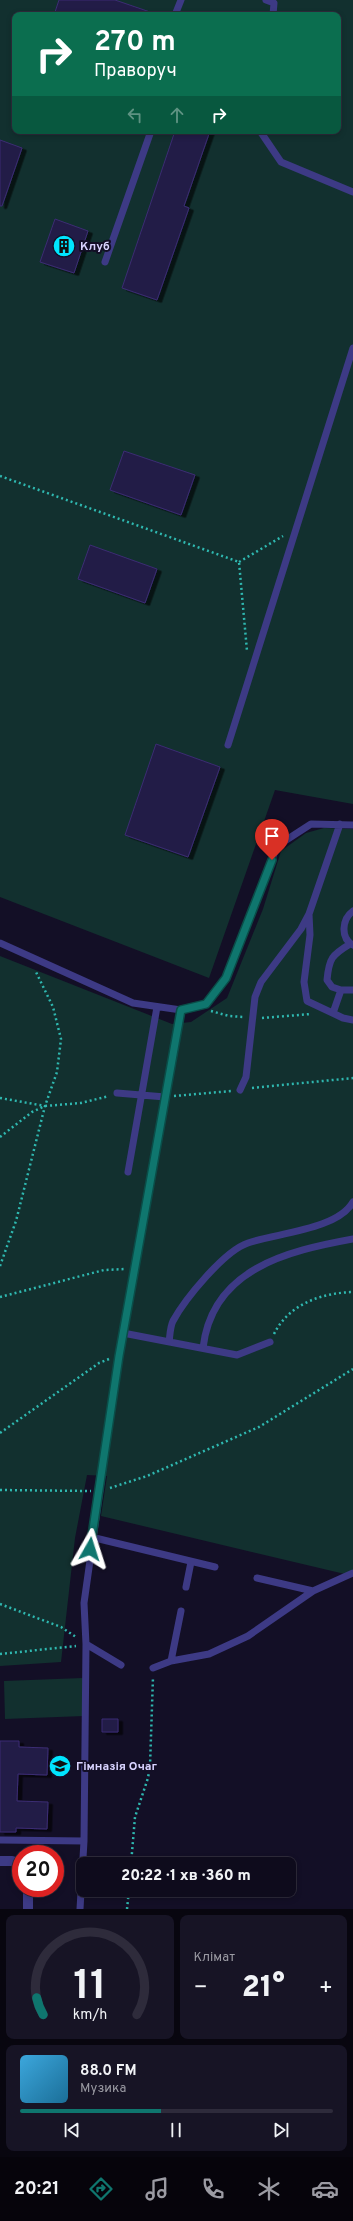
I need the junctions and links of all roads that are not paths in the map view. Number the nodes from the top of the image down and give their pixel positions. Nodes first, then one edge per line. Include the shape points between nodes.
1 (180, 0) edge
2 (266, 0) edge
3 (176, 12) edge
4 (273, 12) edge
5 (150, 134) edge
6 (262, 134) edge
7 (353, 192) edge
8 (105, 262) dead end
9 (353, 348) edge
10 (228, 745) dead end
11 (340, 824) junction
12 (353, 825) edge
13 (353, 911) edge
14 (309, 914) junction
15 (0, 943) edge
16 (351, 945) edge
17 (341, 990) junction
18 (353, 990) edge
19 (157, 1007) junction
20 (181, 1010) junction
21 (333, 1013) junction
22 (353, 1020) edge
23 (240, 1090) road end
24 (117, 1094) road end
25 (141, 1097) junction
26 (165, 1097) junction
27 (128, 1172) dead end
28 (353, 1202) edge
29 (353, 1240) edge
30 (123, 1333) junction
31 (169, 1342) junction
32 (270, 1342) road end
33 (204, 1348) junction
34 (91, 1537) junction
35 (191, 1562) junction
36 (215, 1567) dead end
37 (353, 1573) edge
38 (257, 1578) dead end
39 (186, 1587) dead end
40 (313, 1591) junction
41 (181, 1611) dead end
42 (86, 1644) junction
43 (171, 1660) junction
44 (121, 1665) dead end
45 (153, 1668) road end
46 (0, 1840) edge
47 (84, 1841) junction
48 (0, 1861) edge
49 (12, 1862) edge
50 (28, 1897) edge
51 (28, 1909) edge
52 (80, 1909) edge

1 - 3 lane
2 - 4 lane via 274,3
5 - 8 lane
6 - 7 lane via 281,162
9 - 10 lane
11 - 12 lane
11 - 14 lane
11 - 20 lane via 311,824 277,846 226,978 206,1004
13 - 16 lane via 346,920 344,929 345,938
14 - 21 lane via 310,936 304,982 307,1001
14 - 23 lane via 301,929 261,982 255,997 246,1077
15 - 19 lane via 133,1003
16 - 17 lane via 335,952 330,960 327,980 332,987
17 - 18 lane
17 - 21 lane
19 - 20 lane
19 - 25 lane
20 - 26 lane
21 - 22 lane
24 - 25 lane
25 - 26 lane
25 - 27 lane
26 - 30 lane
28 - 31 lane via 349,1209 325,1222 246,1243 217,1264 172,1322
29 - 33 lane via 309,1247 244,1274 219,1303 206,1328
30 - 31 lane
30 - 34 lane
31 - 33 lane
32 - 33 lane via 237,1355
34 - 35 lane
34 - 42 lane via 84,1603
35 - 36 lane
35 - 39 lane
37 - 40 lane
38 - 40 lane
40 - 43 lane via 248,1636 209,1654
41 - 43 lane
42 - 44 lane
42 - 47 lane
43 - 45 lane
46 - 47 lane
47 - 52 lane
48 - 49 street
50 - 51 street

